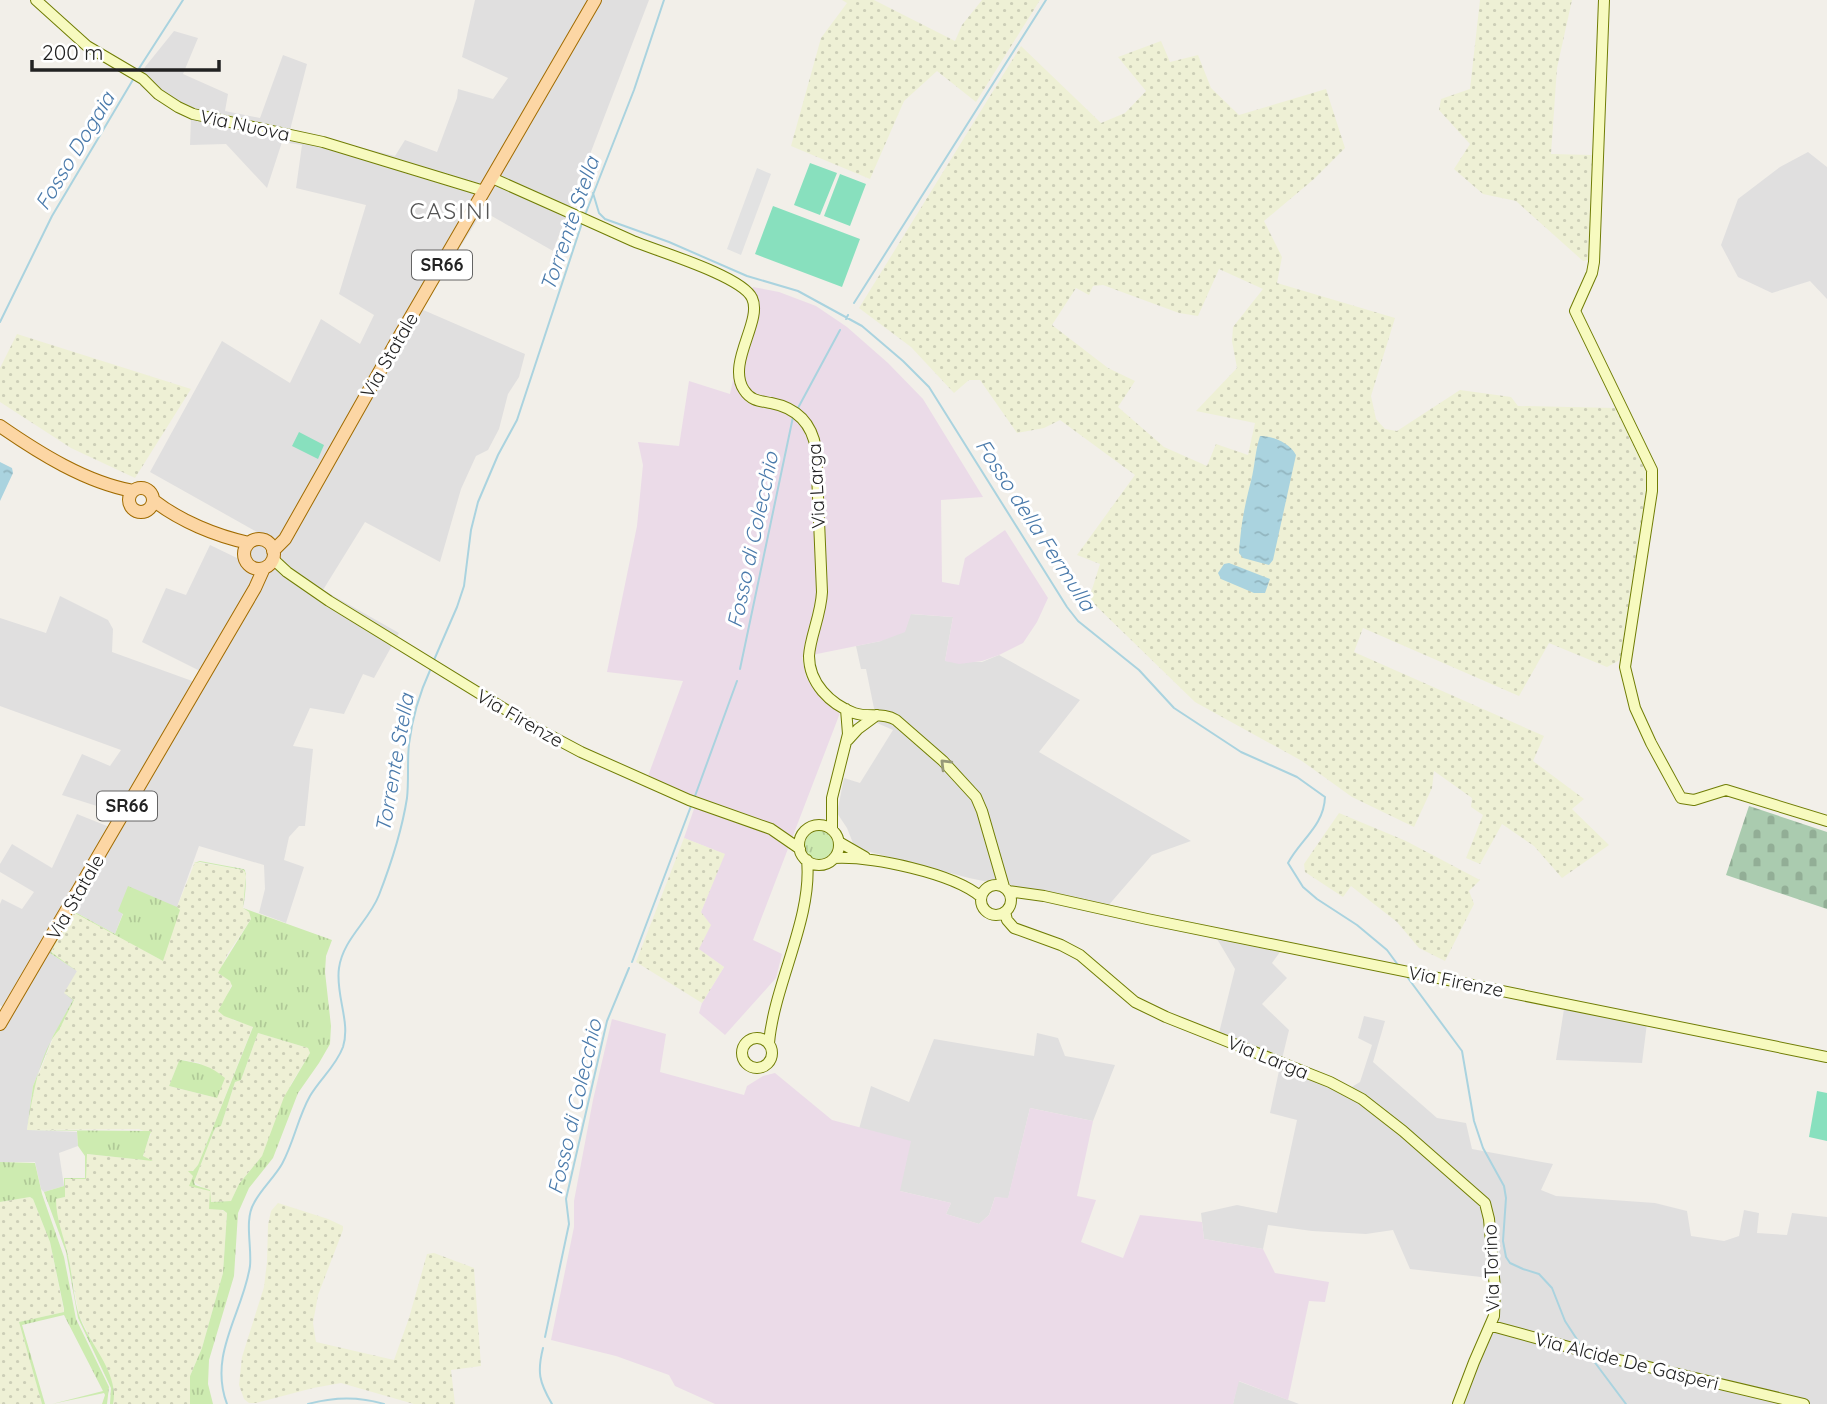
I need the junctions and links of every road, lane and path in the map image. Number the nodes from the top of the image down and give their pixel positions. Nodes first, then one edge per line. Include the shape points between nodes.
1 (36, 0) edge
2 (595, 0) edge
3 (1604, 0) edge
4 (492, 178) junction
5 (484, 191) junction
6 (0, 426) edge
7 (131, 496) junction
8 (151, 505) junction
9 (247, 548) junction
10 (266, 559) junction
11 (846, 709) junction
12 (877, 715) junction
13 (846, 743) junction
14 (832, 798) junction
15 (1827, 821) edge
16 (811, 827) junction
17 (771, 829) junction
18 (832, 829) junction
19 (839, 842) junction
20 (800, 849) junction
21 (834, 858) junction
22 (867, 859) junction
23 (807, 860) junction
24 (823, 864) junction
25 (934, 875) junction
26 (999, 888) junction
27 (806, 894) junction
28 (981, 897) junction
29 (1084, 906) junction
30 (1003, 910) junction
31 (774, 1011) junction
32 (0, 1024) edge
33 (757, 1037) junction
34 (769, 1043) junction
35 (1827, 1057) edge
36 (1488, 1209) joint
37 (1492, 1326) junction
38 (1782, 1401) edge
39 (1458, 1404) edge
40 (1804, 1404) edge

1 - 5 street, Via Nuova via 88,46 193,114 323,142
2 - 4 main road, Via Statale / SR66
3 - 15 street via 1594,262 1575,311 1651,470 1652,491 1626,654 1629,689 1681,798 1694,800 1726,790
4 - 5 main road, Via Statale / SR66
4 - 11 street, Via Larga via 712,272 745,290 752,299 739,383 757,401 800,416 813,432 822,592 810,666 820,690
5 - 10 main road, Via Statale / SR66 via 285,539
6 - 7 main road via 58,461
7 - 8 main road via 135,511 141,513
7 - 8 main road via 145,488
8 - 9 main road
9 - 10 main road, SR66 via 245,561
9 - 10 main road via 260,540
10 - 17 street, Via Firenze via 444,673 581,752 688,800
10 - 32 main road, Via Statale / SR66 via 255,588
11 - 12 street, Via Larga
11 - 13 street
12 - 13 street
26 -> 12 street, Via Larga via 978,801 905,726 890,716
13 - 14 street
14 - 16 street
14 - 18 street
16 - 17 street, Via Firenze
16 - 18 street, Via Firenze
16 - 20 street via 800,838
17 - 20 street, Via Firenze
18 - 19 street
19 - 21 street
19 - 22 street, Via Firenze
20 - 23 street, Via Firenze
21 - 22 street, Via Firenze
21 - 24 street
22 - 25 street, Via Firenze
23 - 24 street
23 - 27 street
24 - 27 street
25 - 26 street, Via Firenze
25 - 28 street, Via Firenze
26 - 28 street
26 - 29 street, Via Firenze
26 - 30 street
27 - 31 street
28 - 30 street, Via Firenze via 982,908
29 - 30 street, Via Firenze via 1030,899
29 - 35 street, Via Firenze
30 - 36 street, Via Larga via 1010,932 1051,941 1080,955 1135,1002 1362,1099
31 - 33 street
31 - 34 street
33 - 34 street
33 - 34 street via 747,1041 742,1050 752,1067 762,1067 770,1060
36 - 37 street, Via Torino via 1495,1289
37 - 38 street, Via Alcide De Gasperi
37 - 39 street, Via Torino
38 - 40 street, Via Alcide De Gasperi

